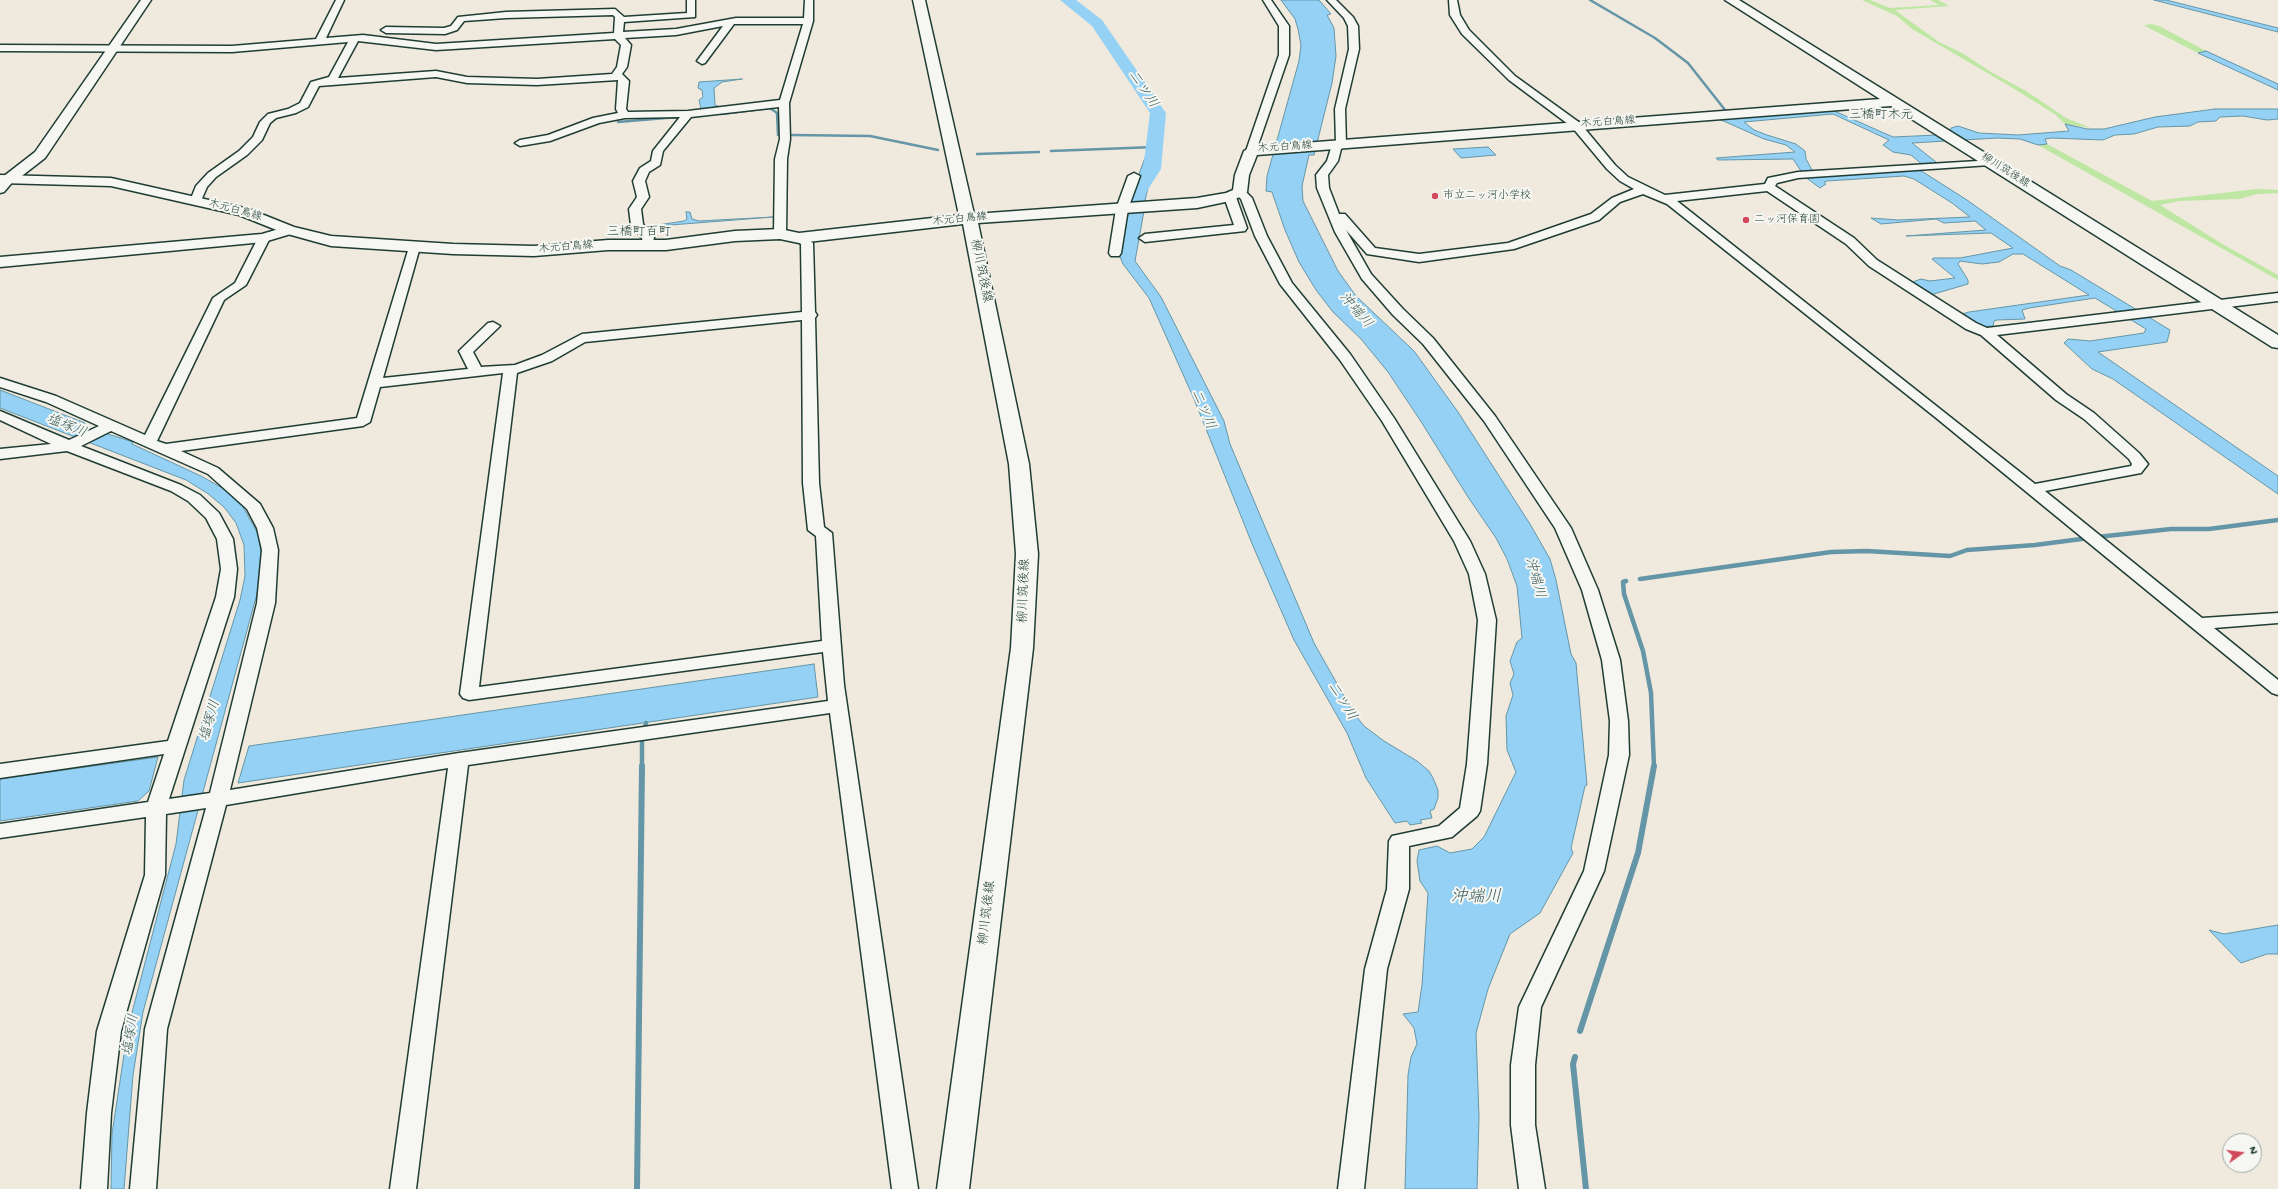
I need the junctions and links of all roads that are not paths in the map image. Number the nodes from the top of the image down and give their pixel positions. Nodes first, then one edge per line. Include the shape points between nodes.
1 (146, 0) edge
2 (340, 0) edge
3 (691, 0) edge
4 (809, 0) edge
5 (919, 0) edge
6 (1267, 0) edge
7 (1331, 0) edge
8 (1453, 0) edge
9 (1731, 0) edge
10 (619, 20) junction
11 (808, 21) junction
12 (731, 22) junction
13 (618, 36) junction
14 (358, 38) junction
15 (319, 42) junction
16 (113, 47) junction
17 (0, 48) edge
18 (702, 61) dead end
19 (620, 77) junction
20 (326, 82) junction
21 (1894, 102) junction
22 (784, 103) junction
23 (688, 114) junction
24 (625, 115) junction
25 (1576, 126) junction
26 (520, 143) dead end
27 (1336, 144) junction
28 (1256, 150) junction
29 (1990, 162) junction
30 (1134, 176) dead end
31 (3, 183) edge
32 (1769, 187) junction
33 (1652, 194) junction
34 (1235, 195) junction
35 (196, 201) junction
36 (1330, 204) junction
37 (1122, 209) junction
38 (968, 219) junction
39 (289, 230) junction
40 (780, 234) junction
41 (264, 238) junction
42 (799, 238) junction
43 (1145, 238) dead end
44 (647, 244) junction
45 (414, 247) junction
46 (1114, 253) dead end
47 (0, 262) edge
48 (2278, 297) edge
49 (2216, 304) junction
50 (810, 315) junction
51 (493, 326) dead end
52 (1986, 332) junction
53 (2278, 343) edge
54 (511, 371) junction
55 (477, 372) junction
56 (0, 382) edge
57 (376, 383) junction
58 (0, 415) edge
59 (109, 426) junction
60 (149, 443) junction
61 (73, 444) junction
62 (165, 449) junction
63 (0, 454) edge
64 (2032, 489) junction
65 (2278, 618) edge
66 (2198, 624) junction
67 (831, 644) junction
68 (2273, 685) edge
69 (838, 706) junction
70 (177, 746) junction
71 (459, 760) junction
72 (0, 771) edge
73 (219, 799) junction
74 (156, 808) junction
75 (0, 831) edge
76 (94, 1189) edge
77 (143, 1189) edge
78 (402, 1189) edge
79 (905, 1189) edge
80 (953, 1189) edge
81 (1351, 1189) edge
82 (1532, 1189) edge

1 - 16 street
2 - 15 street
3 - 10 street via 692,15
4 - 11 street
5 - 38 main road, 柳川筑後線
6 - 28 street via 1284,26 1284,55
7 - 27 street via 1353,26 1354,49 1338,121
8 - 25 street via 1455,15 1465,32 1512,78
9 - 21 main road, 柳川筑後線
10 - 13 street
10 - 14 street via 615,12 555,10 461,19 454,28 445,31 386,30
11 - 12 street
11 - 22 street
12 - 13 street via 676,32
12 - 18 street
13 - 14 street via 436,47
13 - 19 street via 626,45 618,74
14 - 15 street
14 - 20 street via 333,79
15 - 16 street via 232,49
16 - 17 street
16 - 31 street via 40,155
19 - 20 street via 537,82 467,80 436,74 356,82
19 - 24 street via 624,81 622,109
20 - 35 street via 315,84 304,104 292,111 272,116 265,122 258,138 202,186
21 - 25 main road, 木元白鳥線
21 - 29 main road, 柳川筑後線
22 - 23 street
22 - 40 street
23 - 24 street
23 - 44 street via 658,151 656,162 644,170 639,182 643,197 635,209 637,225 648,237
24 - 26 street via 577,127 550,138
25 - 27 main road, 木元白鳥線
25 - 33 street via 1624,179
27 - 28 main road, 木元白鳥線
27 - 36 street via 1332,161 1322,175 1323,188
28 - 34 main road, 木元白鳥線 via 1242,175
29 - 32 street via 1798,175 1772,180
29 - 49 main road, 柳川筑後線
30 - 37 street
31 - 35 main road, 木元白鳥線 via 111,182
32 - 33 street
32 - 52 street via 1850,241 1873,263 1971,326
33 - 36 street via 1616,200 1595,217 1510,246 1419,258 1371,251
33 - 64 street via 1682,209
34 - 37 main road, 木元白鳥線
34 - 43 street via 1241,228
34 - 81 street via 1246,198 1261,236 1286,284 1350,363 1389,421 1462,541 1477,574 1487,620 1477,764 1470,811 1445,832 1399,841 1398,889 1376,969
35 - 39 main road, 木元白鳥線 via 244,212
36 - 82 street via 1341,232 1366,276 1428,341 1485,413 1563,528 1590,590 1611,660 1619,721 1619,755 1594,871 1530,1008 1523,1066 1523,1125
37 - 38 main road, 木元白鳥線
37 - 46 street
38 - 42 main road, 木元白鳥線
38 - 80 main road, 柳川筑後線 via 1019,464 1026,554 1022,648
39 - 41 street
39 - 45 main road, 木元白鳥線 via 331,241
40 - 42 main road, 木元白鳥線
40 - 44 main road, 木元白鳥線 via 735,236 666,245
41 - 47 street
41 - 60 street via 240,285 219,298
42 - 50 street via 807,243
44 - 45 main road, 木元白鳥線 via 522,251
45 - 57 street
48 - 49 street
49 - 52 street
49 - 53 main road, 柳川筑後線
50 - 54 street via 582,338 547,358
50 - 67 street via 811,483 816,530 824,533
51 - 55 street via 466,351
52 - 64 street via 2061,397 2089,416 2140,464 2136,470
54 - 55 street via 511,368
54 - 67 street via 469,694
55 - 57 street
56 - 59 street via 51,399
57 - 62 street via 363,422
58 - 61 street
59 - 60 street
59 - 61 street
60 - 62 street
61 - 63 street
61 - 70 street via 194,498 213,516 225,539 230,569 225,598
62 - 73 street via 213,471 254,506 265,528 270,550 266,603
64 - 66 street
65 - 66 street
66 - 68 street
67 - 69 street
69 - 71 street
69 - 79 street
70 - 72 street
70 - 74 street
71 - 73 street
71 - 78 street
73 - 74 street
73 - 77 street via 156,1029
74 - 75 street
74 - 76 street via 155,875 109,1031 99,1113

